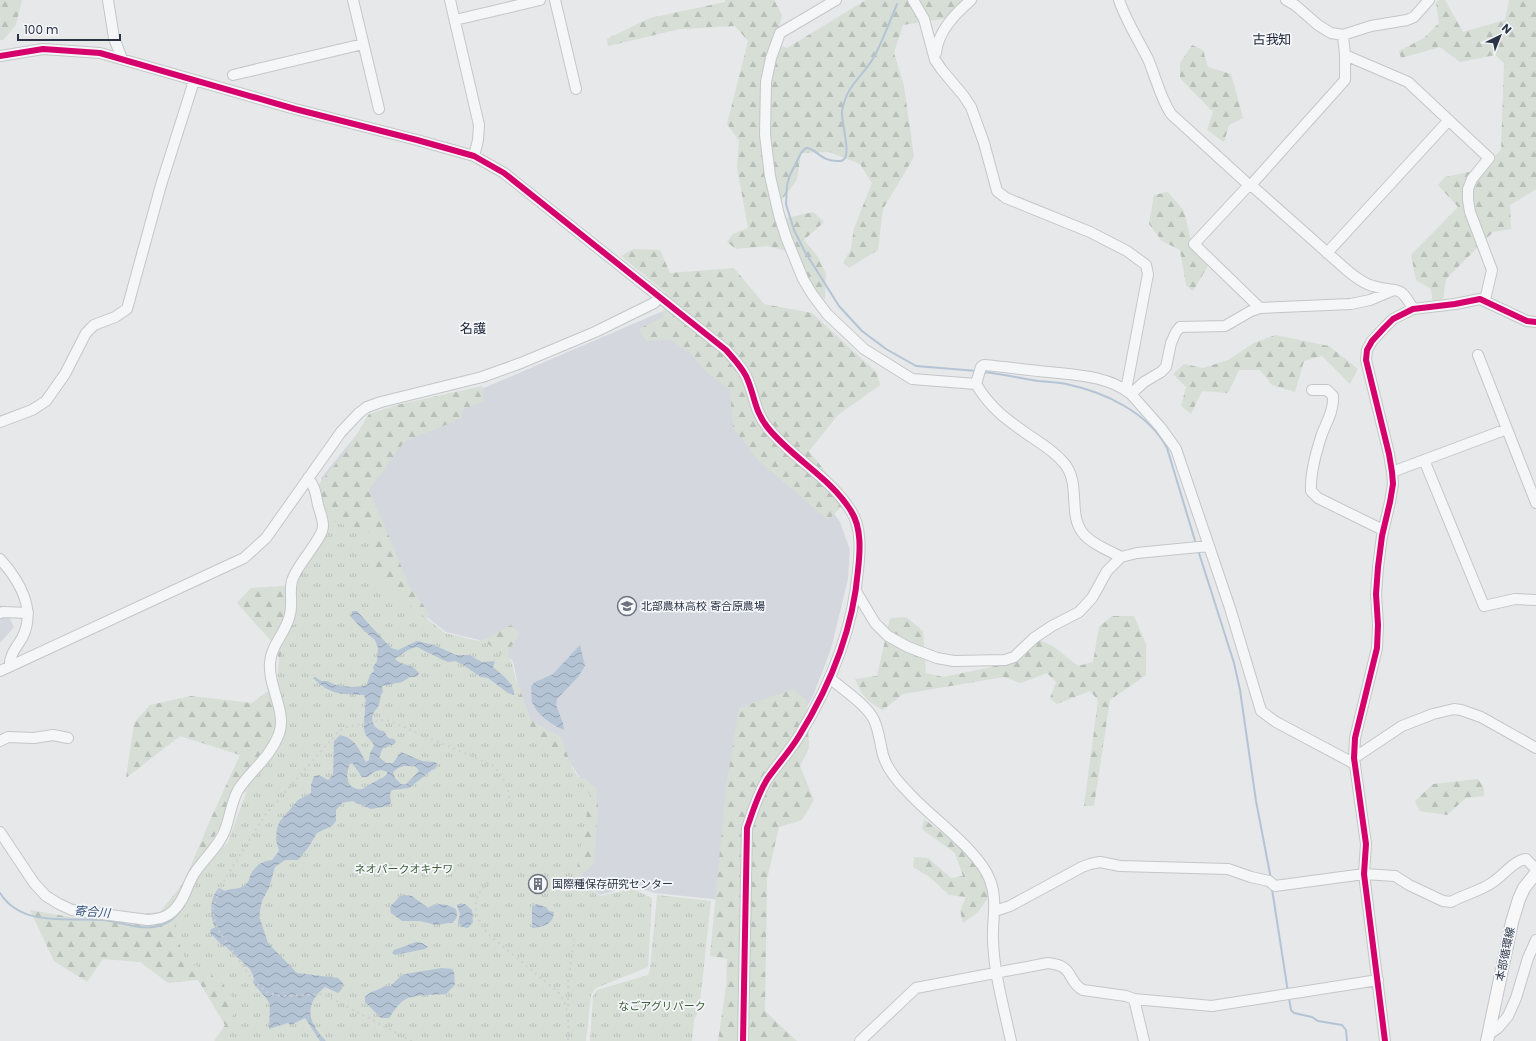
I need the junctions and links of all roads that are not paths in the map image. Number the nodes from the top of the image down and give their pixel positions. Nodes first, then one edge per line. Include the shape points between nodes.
1 (108, 0) edge
2 (353, 0) edge
3 (450, 0) edge
4 (540, 0) edge
5 (555, 0) edge
6 (836, 0) edge
7 (913, 0) edge
8 (971, 0) edge
9 (1119, 0) edge
10 (1286, 0) edge
11 (1429, 0) edge
12 (455, 20) junction
13 (1343, 35) junction
14 (363, 44) junction
15 (1345, 54) junction
16 (0, 56) edge
17 (122, 59) junction
18 (935, 60) junction
19 (233, 75) dead end
20 (194, 81) junction
21 (576, 89) dead end
22 (379, 108) dead end
23 (1449, 120) junction
24 (474, 156) junction
25 (1250, 185) junction
26 (1327, 253) junction
27 (1396, 289) junction
28 (659, 298) junction
29 (1484, 300) junction
30 (1260, 308) junction
31 (1413, 309) junction
32 (1536, 322) edge
33 (1478, 355) dead end
34 (976, 384) junction
35 (1312, 390) dead end
36 (1129, 392) junction
37 (0, 422) edge
38 (1507, 429) junction
39 (1424, 460) junction
40 (1392, 472) junction
41 (308, 478) junction
42 (1536, 503) edge
43 (1383, 530) junction
44 (1209, 546) junction
45 (1121, 556) junction
46 (0, 559) edge
47 (857, 593) junction
48 (1536, 600) edge
49 (0, 613) edge
50 (28, 613) junction
51 (10, 666) junction
52 (0, 671) edge
53 (830, 678) junction
54 (68, 738) dead end
55 (0, 741) edge
56 (1536, 748) edge
57 (1355, 761) junction
58 (0, 832) edge
59 (1536, 869) edge
60 (1536, 873) edge
61 (1364, 874) junction
62 (995, 911) junction
63 (1536, 940) edge
64 (997, 973) junction
65 (1378, 980) junction
66 (1134, 999) junction
67 (1487, 1038) edge
68 (743, 1041) edge
69 (860, 1041) edge
70 (1011, 1041) edge
71 (1144, 1041) edge
72 (1385, 1041) edge

1 - 17 street via 114,38
2 - 14 street
3 - 12 street
4 - 12 street
5 - 21 street
6 - 34 street via 780,33 771,58 765,135 770,176 786,237 812,294 828,314 864,349 912,379
7 - 18 street via 924,19
8 - 18 street via 944,28 937,42
9 - 25 street via 1132,33 1148,60 1164,104 1171,114
10 - 13 street via 1331,33
11 - 13 street via 1414,17 1407,20 1371,26
12 - 24 street via 479,125
13 - 15 street
14 - 19 street
14 - 22 street
15 - 23 street via 1408,82
15 - 25 street via 1344,80
16 - 17 street via 43,49 100,53
17 - 20 street
18 - 36 street via 971,107 997,191 1006,198 1090,232 1127,251 1146,265 1148,274
20 - 24 street
20 - 37 street via 161,185 127,309 86,333 65,374 46,401 32,410
23 - 26 street
23 - 29 street via 1490,158 1472,179 1468,189 1470,212 1492,270
24 - 28 street via 504,173
25 - 26 street
25 - 30 street via 1194,244
26 - 27 street via 1362,282 1378,288
27 - 30 street via 1370,300 1351,304
27 - 31 street via 1407,296
28 - 41 street via 654,303 595,332 521,363 482,377 367,407 350,421
28 - 47 street via 726,350 746,376 756,409 768,428 844,501 857,523 860,555
29 - 31 street
29 - 32 street via 1527,321
30 - 36 street via 1225,326 1180,327 1171,343 1166,367
31 - 40 street via 1393,319 1367,350 1366,360
33 - 38 street
34 - 36 street via 984,365 1082,375 1106,381
34 - 45 street via 996,411 1048,447 1063,462 1070,472 1076,515 1082,532 1094,543
35 - 43 street via 1327,390 1333,396 1333,405 1310,477 1311,491 1318,498
36 - 44 street via 1162,428 1176,449
38 - 39 street
38 - 42 street
39 - 40 street
39 - 48 street via 1484,606 1515,599
40 - 43 street via 1393,484
41 - 51 street via 266,538 244,558
41 - 58 street via 315,490 323,527 296,572 292,582 291,613 272,652 271,678 280,710 279,733 270,752 239,790 225,831 193,875 182,902 161,919 148,920 72,910 46,896 34,883
43 - 57 street via 1376,594 1376,648 1355,738
44 - 45 street
44 - 57 street via 1261,711 1276,722
45 - 47 street via 1107,571 1092,598 1079,612 1052,626 1034,638 1014,657 1005,660 954,661 937,658 908,647 888,636 875,623
46 - 50 street via 21,590
47 - 53 street
49 - 50 street
50 - 51 street via 22,637 10,658
51 - 52 street
53 - 62 street via 873,718 887,766 903,787 973,854 984,868 995,893
53 - 68 street via 804,729 768,779 755,804 747,828
54 - 55 street via 52,735 34,738 8,737
56 - 57 street via 1482,717 1454,709 1402,726
57 - 61 street via 1366,844
59 - 61 street via 1526,859 1520,860 1494,882 1451,902 1443,901 1395,876
60 - 67 main road, 本部循環線 via 1524,888 1512,922
61 - 62 street via 1275,886 1268,881 1228,869 1120,866 1100,862 1082,867 1010,906
61 - 65 street
62 - 64 street via 993,939
63 - 67 street via 1508,1016
64 - 66 street via 1048,963 1059,964 1067,970 1078,988
64 - 69 street via 916,988
64 - 70 street
65 - 66 street via 1212,1006
65 - 72 street
66 - 71 street

